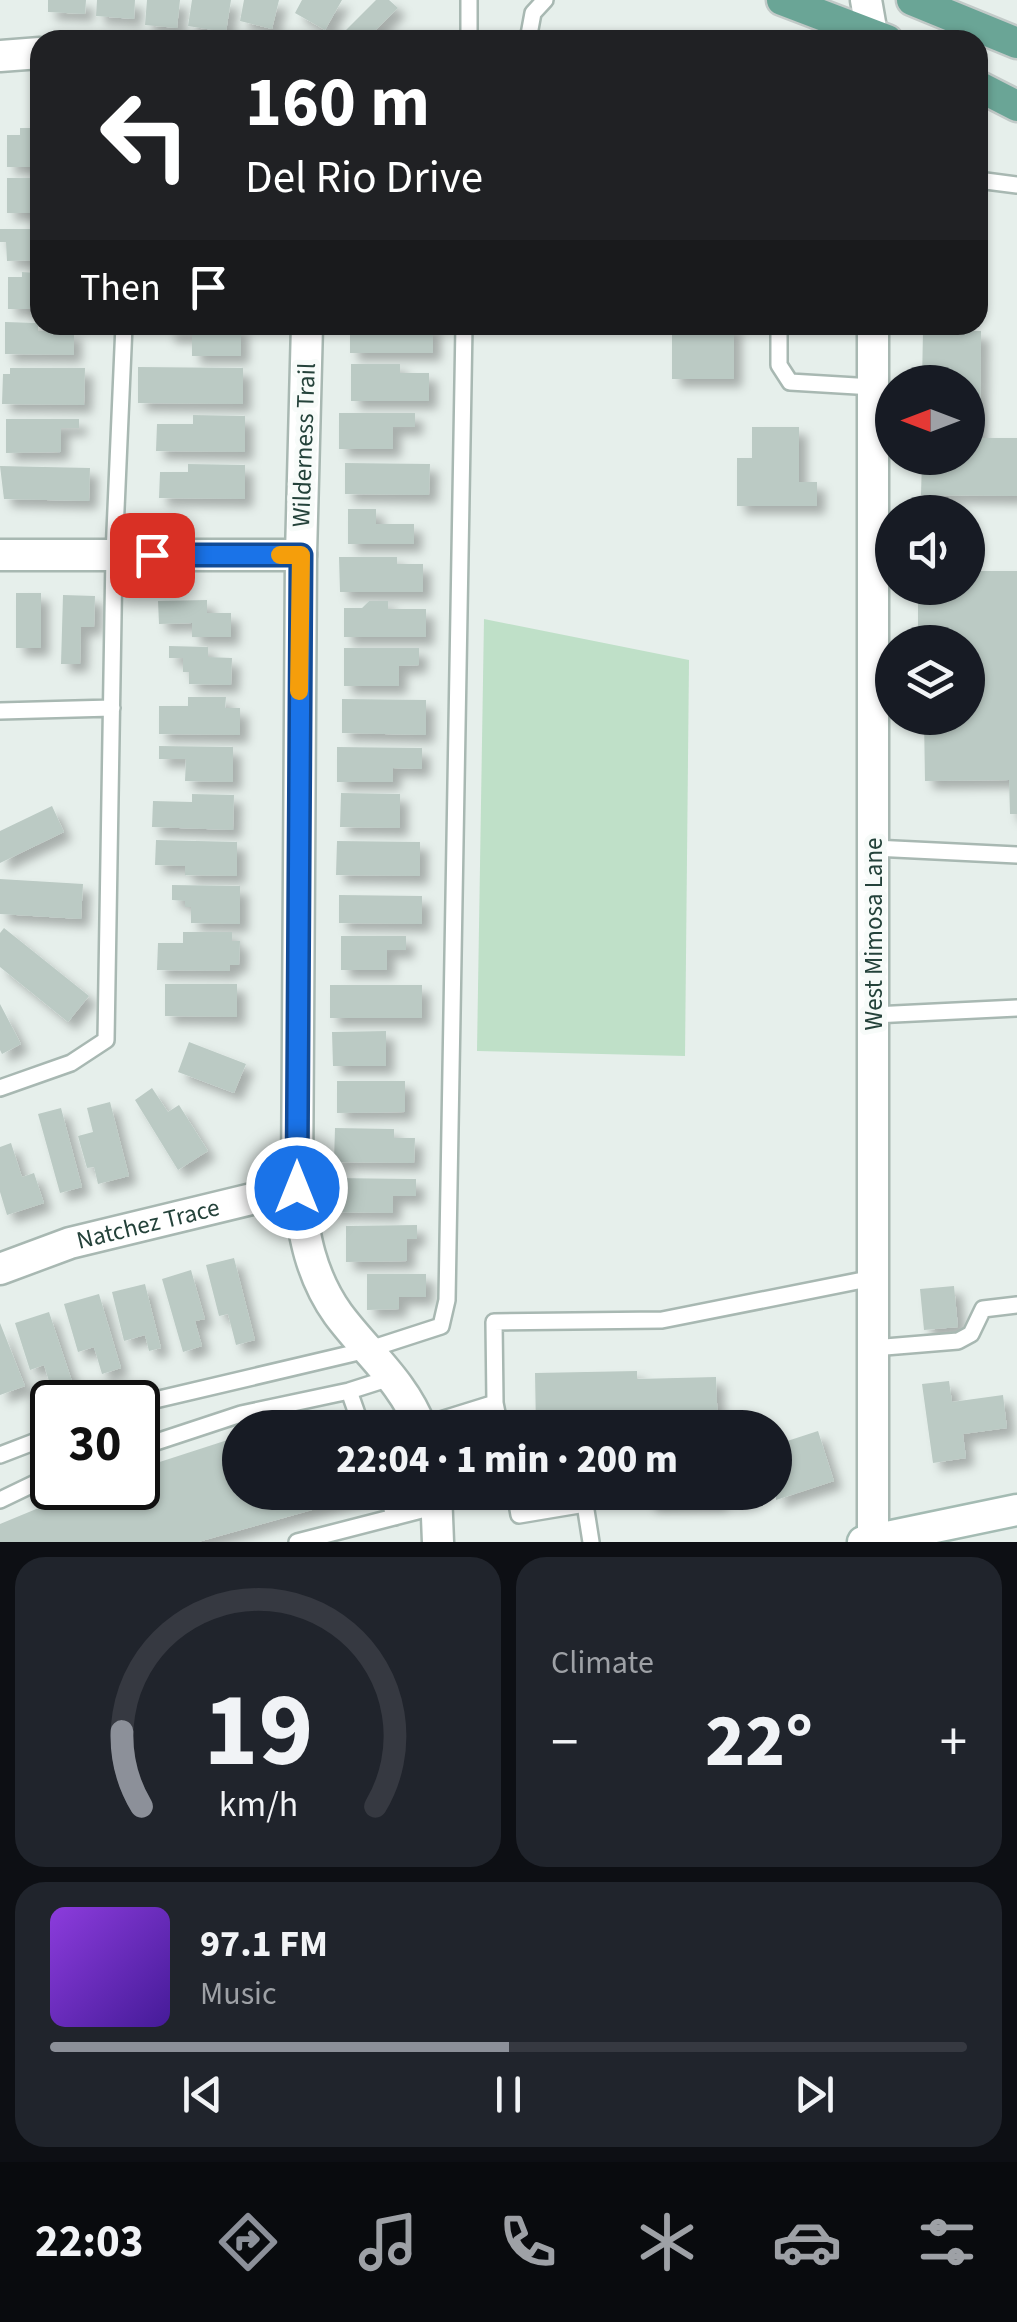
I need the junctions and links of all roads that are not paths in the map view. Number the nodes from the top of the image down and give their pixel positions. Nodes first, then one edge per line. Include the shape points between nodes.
1 (469, 0) edge
2 (545, 0) edge
3 (782, 0) edge
4 (866, 0) edge
5 (912, 0) edge
6 (469, 30) edge
7 (530, 30) edge
8 (858, 30) edge
9 (875, 30) edge
10 (985, 30) edge
11 (988, 31) edge
12 (1017, 43) edge
13 (30, 54) edge
14 (0, 56) edge
15 (988, 91) edge
16 (1017, 106) edge
17 (988, 181) edge
18 (1017, 185) edge
19 (124, 335) edge
20 (308, 335) edge
21 (464, 335) edge
22 (778, 335) edge
23 (872, 335) edge
24 (872, 387) junction
25 (0, 555) edge
26 (114, 555) junction
27 (301, 555) junction
28 (112, 708) junction
29 (0, 711) edge
30 (874, 848) junction
31 (1017, 855) edge
32 (1017, 1008) edge
33 (874, 1015) junction
34 (0, 1088) edge
35 (297, 1188) junction
36 (0, 1268) edge
37 (874, 1278) junction
38 (1017, 1306) edge
39 (873, 1348) junction
40 (367, 1350) junction
41 (393, 1377) junction
42 (349, 1392) junction
43 (160, 1399) edge
44 (495, 1404) junction
45 (356, 1410) edge
46 (411, 1410) edge
47 (476, 1410) edge
48 (496, 1410) edge
49 (160, 1441) edge
50 (30, 1444) edge
51 (0, 1456) edge
52 (30, 1486) edge
53 (0, 1500) edge
54 (392, 1510) edge
55 (411, 1510) edge
56 (437, 1510) edge
57 (519, 1510) edge
58 (550, 1510) edge
59 (586, 1510) edge
60 (1017, 1510) edge
61 (395, 1517) junction
62 (870, 1541) edge
63 (298, 1542) edge
64 (438, 1542) edge
65 (592, 1542) edge

1 - 6 lane
2 - 7 lane
3 - 8 main road
4 - 9 street
5 - 10 main road
11 - 12 main road
13 - 14 street
15 - 16 main road
17 - 18 lane
19 - 26 lane
20 - 27 street, Wilderness Trail
21 - 40 lane via 447,1300 442,1326
22 - 24 lane via 778,365 790,382
23 - 24 street, West Mimosa Lane
24 - 30 street, West Mimosa Lane
25 - 26 street
26 - 27 street
26 - 28 lane
27 - 35 street, Wilderness Trail
28 - 29 lane
28 - 34 lane via 106,1040 70,1063
30 - 31 lane
30 - 33 street, West Mimosa Lane
32 - 33 lane
33 - 37 street, West Mimosa Lane
35 - 36 street, Natchez Trace via 70,1243
35 - 40 street, Wilderness Trail via 306,1252 336,1311
37 - 39 street, West Mimosa Lane
37 - 44 lane via 662,1320 494,1322
38 - 39 lane via 983,1310 958,1341
39 - 62 street, West Mimosa Lane
40 - 41 street, Wilderness Trail
40 - 43 lane
41 - 42 lane
41 - 46 street, Wilderness Trail
42 - 45 lane
42 - 49 lane via 241,1414
44 - 47 lane
44 - 48 lane
50 - 51 lane
52 - 53 lane
54 - 61 lane
55 - 61 lane
56 - 64 street
57 - 58 lane
59 - 65 lane
60 - 62 street
61 - 63 lane

